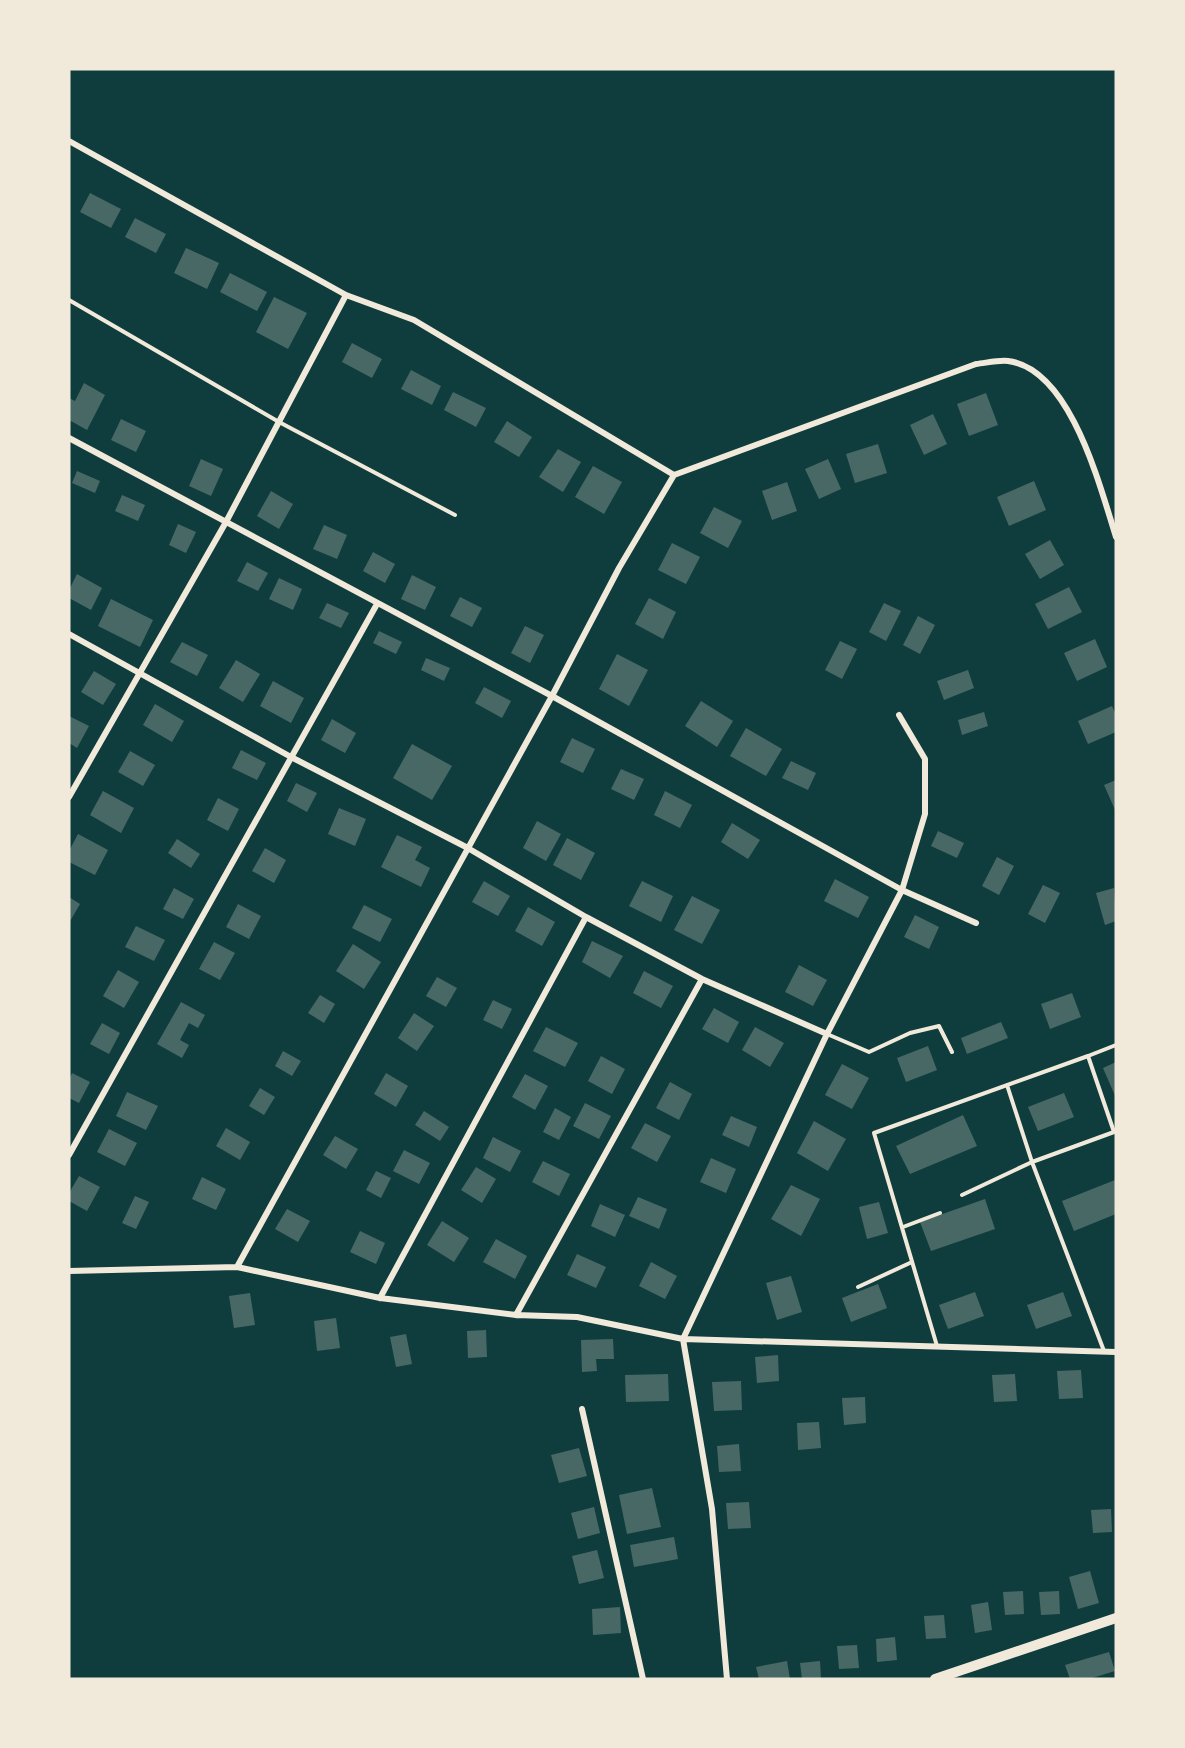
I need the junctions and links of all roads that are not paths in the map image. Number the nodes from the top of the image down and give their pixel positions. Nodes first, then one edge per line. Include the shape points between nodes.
1 (69, 141) edge
2 (346, 296) junction
3 (69, 300) edge
4 (279, 422) junction
5 (69, 438) edge
6 (674, 475) junction
7 (455, 515) dead end
8 (226, 522) junction
9 (1116, 537) edge
10 (376, 604) junction
11 (69, 634) edge
12 (141, 673) junction
13 (552, 696) junction
14 (899, 715) dead end
15 (291, 757) junction
16 (69, 797) edge
17 (466, 848) junction
18 (902, 890) junction
19 (586, 917) junction
20 (976, 923) dead end
21 (702, 979) junction
22 (827, 1034) junction
23 (1116, 1045) edge
24 (952, 1052) dead end
25 (1088, 1056) junction
26 (1007, 1085) junction
27 (69, 1155) edge
28 (1032, 1162) junction
29 (962, 1195) dead end
30 (940, 1213) dead end
31 (903, 1227) junction
32 (912, 1262) junction
33 (237, 1267) junction
34 (69, 1271) edge
35 (858, 1287) dead end
36 (380, 1298) junction
37 (516, 1315) junction
38 (683, 1339) junction
39 (937, 1346) junction
40 (1104, 1352) junction
41 (1116, 1352) edge
42 (582, 1409) dead end
43 (1116, 1618) edge
44 (643, 1679) edge
45 (727, 1679) edge
46 (934, 1679) edge

1 - 2 street
2 - 4 street
2 - 6 street via 414,320
3 - 4 lane
4 - 7 lane
4 - 8 street
5 - 8 street
6 - 9 street via 976,364 1008,361 1034,371 1066,407 1088,450
6 - 13 street via 619,568
8 - 10 street
8 - 12 street
10 - 13 street
10 - 15 street
11 - 12 street
12 - 15 street
12 - 16 street
13 - 17 street
13 - 18 street
14 - 18 street via 925,759 925,814
15 - 17 street
15 - 27 street
17 - 19 street
17 - 33 street
18 - 20 street
18 - 22 street
19 - 21 street
19 - 36 street
21 - 22 street
21 - 37 street
22 - 24 lane via 869,1052 939,1026
22 - 38 street
23 - 25 lane
25 - 26 lane
25 - 28 lane via 1114,1132
26 - 28 lane
26 - 31 lane via 874,1133
28 - 29 lane
28 - 40 lane
30 - 31 lane
31 - 32 lane
32 - 35 lane
32 - 39 lane
33 - 34 street
33 - 36 street
36 - 37 street
37 - 38 street via 577,1317
38 - 39 street
38 - 45 street via 712,1509
39 - 40 street
40 - 41 street
42 - 44 street
43 - 46 street

